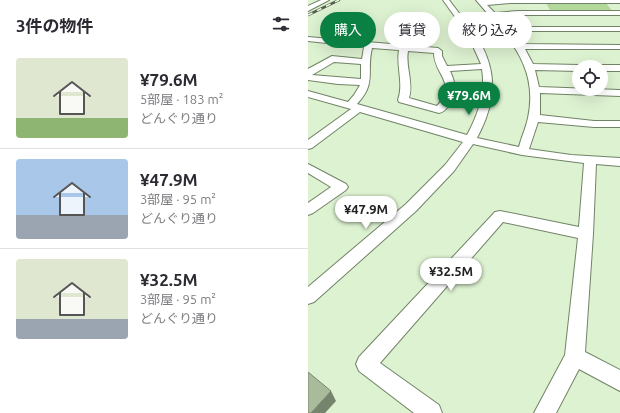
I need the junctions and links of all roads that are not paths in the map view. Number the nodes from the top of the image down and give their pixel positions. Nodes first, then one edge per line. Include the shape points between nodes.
1 (326, 0) edge
2 (446, 0) edge
3 (615, 1) edge
4 (480, 2) edge
5 (308, 9) edge
6 (455, 12) edge
7 (490, 12) edge
8 (620, 12) edge
9 (532, 13) edge
10 (532, 29) edge
11 (620, 29) edge
12 (308, 39) edge
13 (320, 41) edge
14 (320, 43) edge
15 (532, 46) edge
16 (620, 47) edge
17 (368, 48) edge
18 (404, 48) edge
19 (415, 48) edge
20 (479, 48) edge
21 (521, 48) edge
22 (308, 49) edge
23 (365, 62) junction
24 (486, 66) junction
25 (530, 68) junction
26 (572, 68) edge
27 (608, 68) edge
28 (620, 68) edge
29 (444, 69) junction
30 (308, 73) edge
31 (308, 77) edge
32 (366, 82) junction
33 (535, 90) junction
34 (620, 93) edge
35 (308, 94) edge
36 (354, 106) junction
37 (534, 118) junction
38 (620, 124) edge
39 (470, 139) junction
40 (308, 145) edge
41 (525, 147) dead end
42 (590, 160) junction
43 (620, 162) edge
44 (308, 168) edge
45 (308, 210) edge
46 (586, 234) junction
47 (308, 297) edge
48 (575, 357) junction
49 (620, 381) edge
50 (431, 413) edge
51 (545, 413) edge

1 - 5 street
2 - 6 street
3 - 4 street
3 - 8 street
4 - 7 street
8 - 9 street
10 - 11 street
12 - 13 street
14 - 22 street
15 - 16 street
17 - 23 street
18 - 29 street via 402,65 407,87 402,100 439,110 447,101 451,88
19 - 29 street via 438,50
20 - 24 street
21 - 25 street
23 - 30 street via 332,59
23 - 32 street
24 - 29 street
24 - 39 street via 486,100 480,121
25 - 26 street
25 - 33 street
27 - 28 street
31 - 32 street
32 - 36 street
33 - 34 street
33 - 37 street
35 - 36 street
36 - 39 street
36 - 40 street
37 - 38 street
37 - 41 street
39 - 42 street via 524,151
39 - 47 street via 440,180 413,207
42 - 43 street
42 - 46 street
44 - 45 street via 341,187
46 - 48 street
46 - 50 street via 500,216 366,364
48 - 49 street
48 - 51 street

